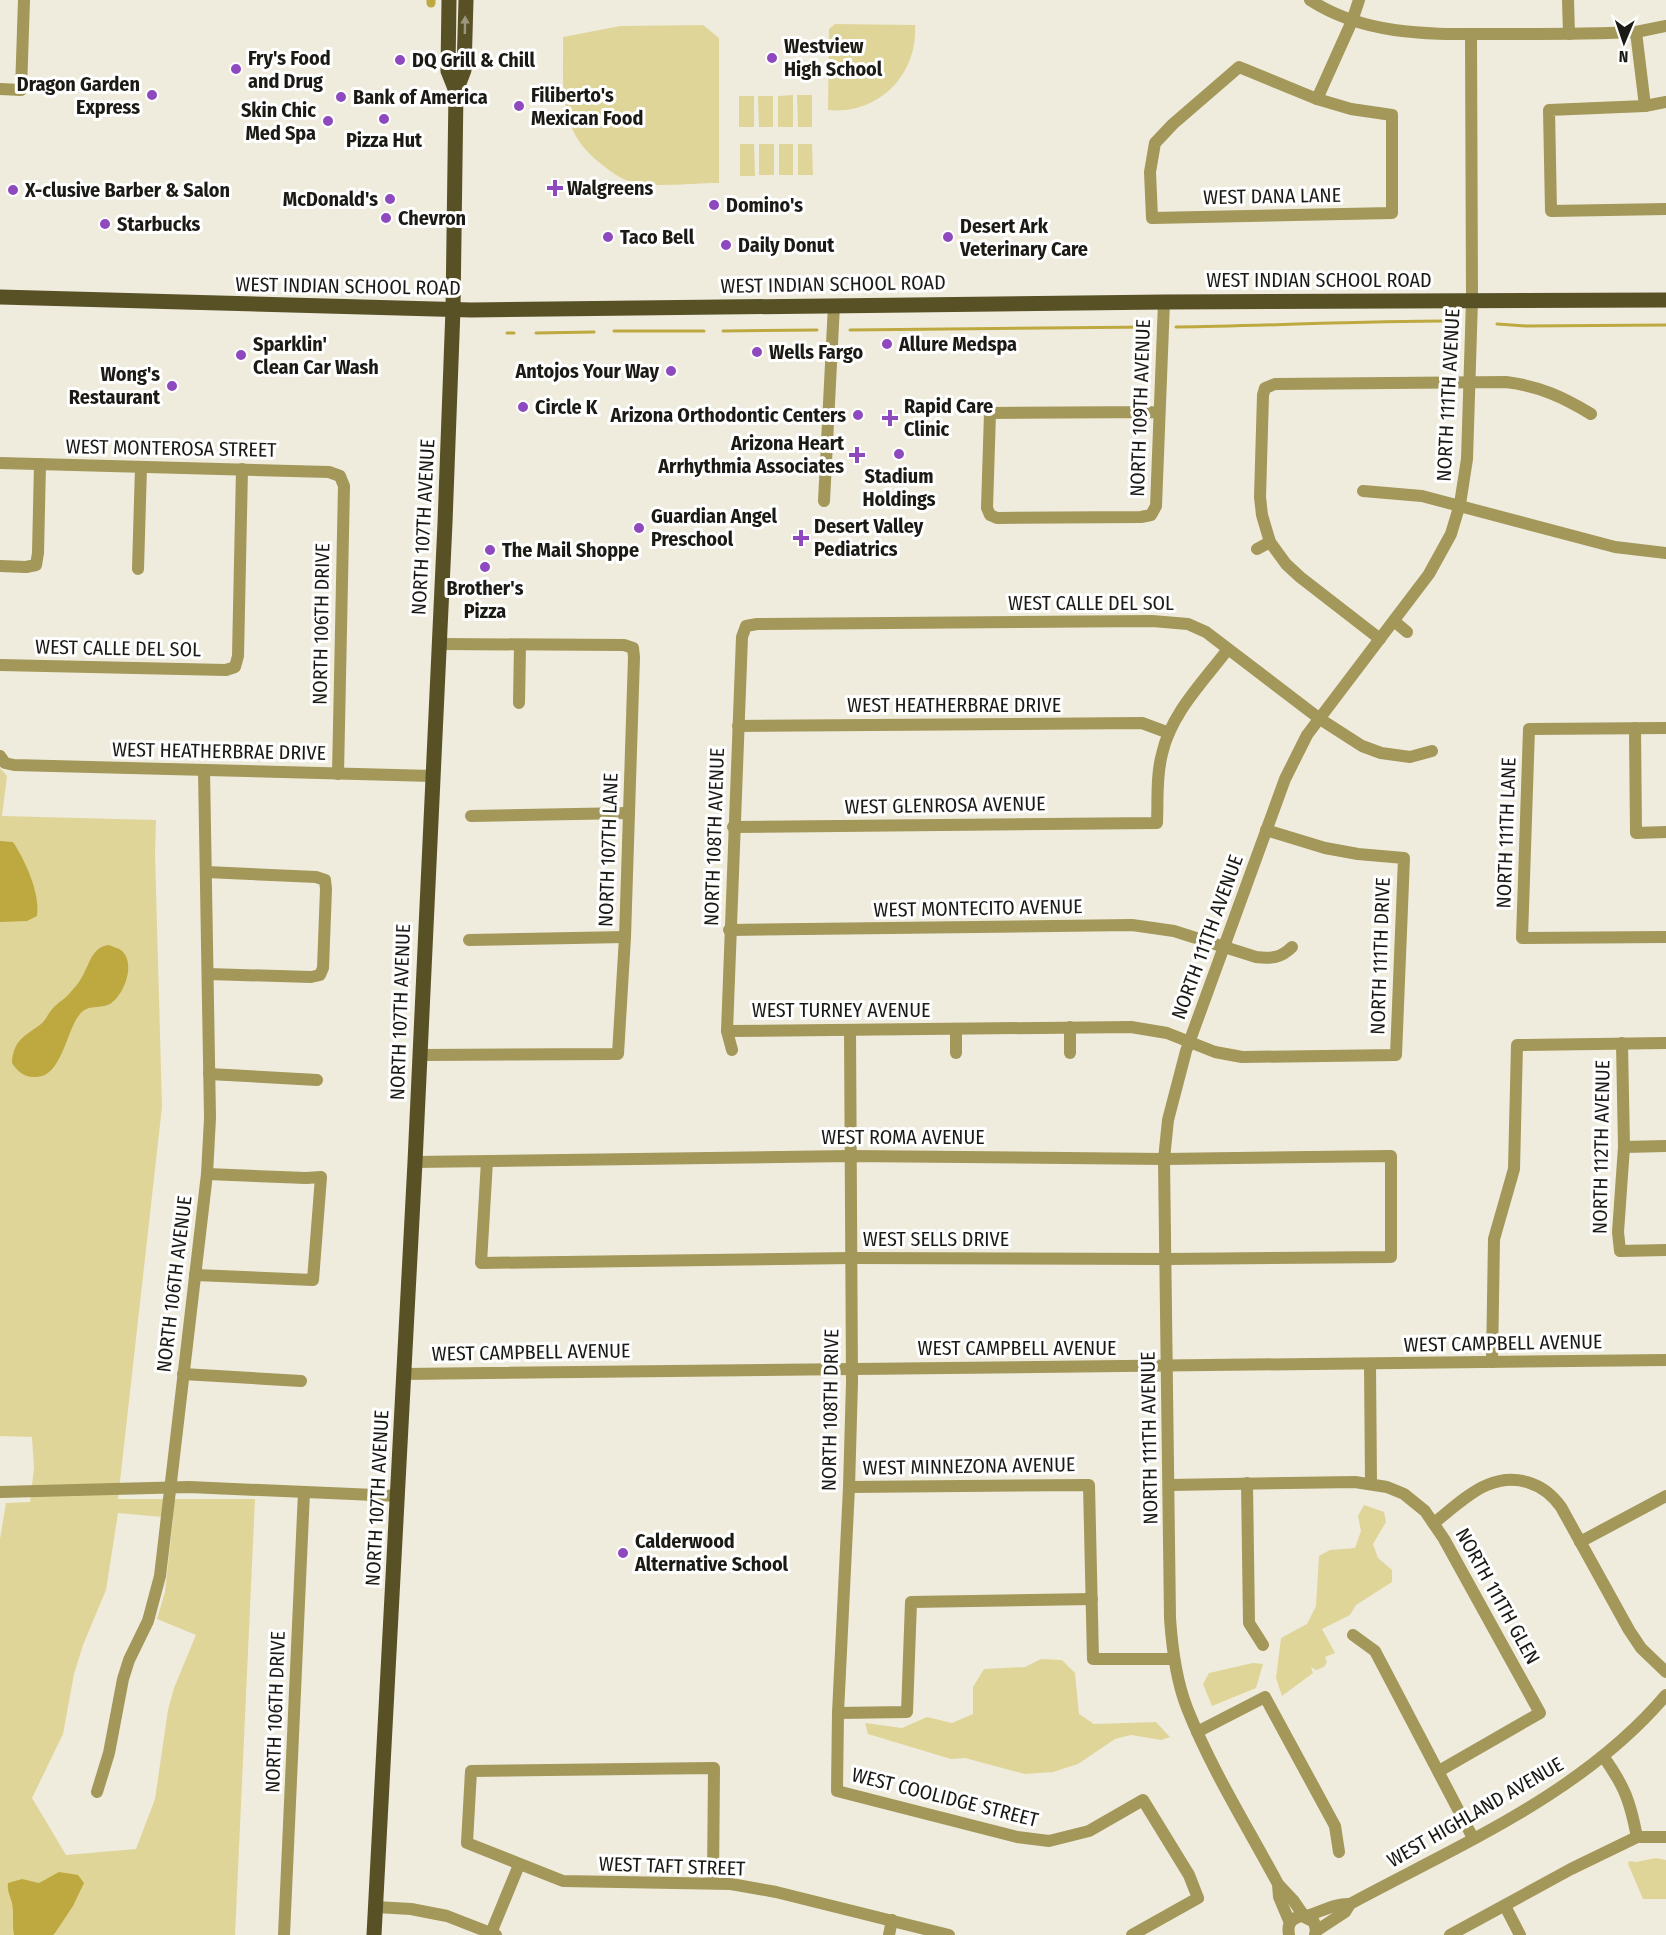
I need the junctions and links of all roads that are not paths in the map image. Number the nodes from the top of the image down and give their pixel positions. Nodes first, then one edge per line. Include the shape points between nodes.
1 (24, 0) edge
2 (449, 0) edge
3 (466, 0) edge
4 (1311, 0) edge
5 (1359, 0) edge
6 (1568, 0) edge
7 (1352, 21) junction
8 (1666, 26) edge
9 (1636, 32) junction
10 (1471, 34) junction
11 (1569, 34) junction
12 (0, 89) edge
13 (456, 91) junction
14 (1317, 99) junction
15 (1666, 102) edge
16 (1645, 106) junction
17 (1666, 209) edge
18 (0, 297) edge
19 (1472, 300) junction
20 (1666, 300) edge
21 (1164, 302) junction
22 (834, 305) junction
23 (453, 309) junction
24 (1470, 382) junction
25 (1159, 412) junction
26 (1591, 414) dead end
27 (0, 463) edge
28 (40, 464) junction
29 (141, 467) junction
30 (242, 469) junction
31 (340, 476) joint
32 (1364, 491) dead end
33 (824, 501) dead end
34 (1460, 504) junction
35 (1270, 542) junction
36 (1257, 549) dead end
37 (1666, 553) edge
38 (0, 566) edge
39 (138, 569) dead end
40 (1394, 621) junction
41 (746, 626) joint
42 (1407, 633) dead end
43 (1380, 639) junction
44 (439, 644) junction
45 (520, 645) junction
46 (1228, 649) junction
47 (0, 664) edge
48 (519, 703) dead end
49 (1320, 719) junction
50 (738, 726) junction
51 (1635, 728) junction
52 (1666, 728) edge
53 (1169, 733) junction
54 (1432, 751) dead end
55 (2, 759) edge
56 (204, 770) junction
57 (338, 774) junction
58 (433, 776) junction
59 (629, 813) junction
60 (471, 816) dead end
61 (733, 827) junction
62 (1266, 830) junction
63 (1666, 832) edge
64 (206, 872) junction
65 (729, 930) junction
66 (1666, 936) edge
67 (625, 937) junction
68 (469, 940) dead end
69 (1224, 947) junction
70 (1292, 947) dead end
71 (208, 974) junction
72 (1070, 1027) junction
73 (956, 1029) junction
74 (850, 1030) junction
75 (727, 1031) junction
76 (1189, 1042) junction
77 (1666, 1042) edge
78 (1623, 1043) junction
79 (732, 1050) dead end
80 (956, 1053) dead end
81 (1070, 1053) dead end
82 (1396, 1054) joint
83 (420, 1055) junction
84 (210, 1074) junction
85 (317, 1080) dead end
86 (1624, 1146) junction
87 (1666, 1146) edge
88 (851, 1156) junction
89 (1164, 1159) junction
90 (486, 1161) junction
91 (415, 1162) junction
92 (207, 1174) junction
93 (1666, 1250) edge
94 (1391, 1257) joint
95 (851, 1258) junction
96 (1166, 1259) junction
97 (195, 1275) junction
98 (1666, 1360) edge
99 (1492, 1362) junction
100 (1370, 1364) junction
101 (1167, 1366) junction
102 (852, 1368) junction
103 (183, 1374) junction
104 (404, 1374) junction
105 (301, 1381) dead end
106 (1247, 1483) junction
107 (1371, 1484) junction
108 (1170, 1485) junction
109 (171, 1487) junction
110 (849, 1487) junction
111 (0, 1492) edge
112 (304, 1492) junction
113 (398, 1496) junction
114 (1666, 1496) edge
115 (1434, 1523) junction
116 (1580, 1542) junction
117 (1092, 1599) junction
118 (1353, 1635) dead end
119 (1263, 1645) dead end
120 (1174, 1659) junction
121 (1666, 1672) edge
122 (1666, 1695) edge
123 (838, 1713) junction
124 (1197, 1732) junction
125 (1603, 1756) junction
126 (1439, 1771) junction
127 (97, 1791) dead end
128 (837, 1791) joint
129 (1637, 1837) junction
130 (1666, 1837) edge
131 (1473, 1838) junction
132 (1339, 1852) dead end
133 (519, 1865) junction
134 (713, 1883) junction
135 (1278, 1884) junction
136 (1350, 1904) junction
137 (1505, 1906) junction
138 (376, 1907) junction
139 (1305, 1916) junction
140 (892, 1920) junction
141 (1289, 1928) edge
142 (493, 1934) edge
143 (1316, 1934) edge
144 (284, 1935) edge
145 (374, 1935) edge
146 (889, 1935) edge
147 (949, 1935) edge
148 (1132, 1935) edge
149 (1278, 1935) edge
150 (1450, 1935) edge
151 (1520, 1935) edge

1 - 12 street via 21,90
2 - 13 main road, NORTH 107TH AVENUE via 448,71
13 -> 3 main road, NORTH 107TH AVENUE via 464,70
4 - 7 street
5 - 7 street
6 - 11 street
7 - 10 street via 1395,31
7 - 14 street
8 - 9 street
9 - 11 street
9 - 16 street
10 - 11 street
10 - 19 street, NORTH 111TH AVENUE
13 - 23 main road, NORTH 107TH AVENUE
14 - 14 street, WEST DANA LANE via 1392,115 1392,213 1152,218 1150,172 1155,143 1239,67
15 - 16 street
16 - 17 street via 1550,110 1551,212
18 - 23 main road, WEST INDIAN SCHOOL ROAD
19 - 20 main road, WEST INDIAN SCHOOL ROAD
19 - 21 main road, WEST INDIAN SCHOOL ROAD
19 - 24 street, NORTH 111TH AVENUE
21 - 22 main road, WEST INDIAN SCHOOL ROAD
21 - 25 street, NORTH 109TH AVENUE
22 - 23 main road, WEST INDIAN SCHOOL ROAD
22 - 33 street
23 - 44 main road, NORTH 107TH AVENUE
24 - 26 street via 1506,382 1543,389
24 - 34 street, NORTH 111TH AVENUE via 1466,472
24 - 35 street via 1275,384 1265,388 1260,497
25 - 25 street, NORTH 109TH AVENUE via 990,413 990,515 1151,515 1156,506
27 - 28 street, WEST MONTEROSA STREET
28 - 29 street, WEST MONTEROSA STREET
28 - 38 street via 36,565
29 - 30 street, WEST MONTEROSA STREET
29 - 39 street
30 - 31 street, WEST MONTEROSA STREET via 329,471
30 - 47 street, WEST CALLE DEL SOL via 235,667 226,670
31 - 57 street, NORTH 106TH DRIVE via 344,486
32 - 34 street via 1406,493
34 - 37 street via 1615,547
34 - 40 street, NORTH 111TH AVENUE via 1438,559
35 - 36 street
35 - 43 street via 1300,577
40 - 42 street
40 - 43 street, NORTH 111TH AVENUE
41 - 46 street, WEST CALLE DEL SOL via 1172,621 1206,632
41 - 50 street, NORTH 108TH AVENUE via 742,637
43 - 49 street, NORTH 111TH AVENUE
44 - 45 street
44 - 58 main road, NORTH 107TH AVENUE
45 - 48 street
45 - 59 street, NORTH 107TH LANE via 633,648
46 - 49 street, WEST CALLE DEL SOL
46 - 53 street
49 - 54 street, WEST CALLE DEL SOL via 1355,742 1381,753 1410,757
49 - 62 street, NORTH 111TH AVENUE via 1295,757
50 - 53 street, WEST HEATHERBRAE DRIVE via 1142,723
50 - 61 street, NORTH 108TH AVENUE
51 - 52 street
51 - 63 street via 1636,833
51 - 66 street, NORTH 111TH LANE via 1528,729 1521,938
53 - 61 street, WEST GLENROSA AVENUE via 1161,757 1157,823
55 - 56 street, WEST HEATHERBRAE DRIVE via 14,765
56 - 57 street, WEST HEATHERBRAE DRIVE
56 - 64 street, NORTH 106TH AVENUE
57 - 58 street, WEST HEATHERBRAE DRIVE
58 - 83 main road, NORTH 107TH AVENUE
59 - 60 street
59 - 67 street, NORTH 107TH LANE
61 - 65 street, NORTH 108TH AVENUE
62 - 69 street, NORTH 111TH AVENUE
62 - 82 street, NORTH 111TH DRIVE via 1325,848 1404,858
64 - 71 street, NORTH 106TH AVENUE
64 - 71 street via 316,877 324,880 325,912 320,975
65 - 69 street, WEST MONTECITO AVENUE via 1132,926 1163,928
65 - 75 street, NORTH 108TH AVENUE
67 - 68 street
67 - 83 street, NORTH 107TH LANE via 618,1054
69 - 70 street, WEST MONTECITO AVENUE via 1269,958 1283,956
69 - 76 street, NORTH 111TH AVENUE
71 - 84 street, NORTH 106TH AVENUE
72 - 73 street, WEST TURNEY AVENUE
72 - 76 street, WEST TURNEY AVENUE via 1140,1028
72 - 81 street
73 - 74 street, WEST TURNEY AVENUE
73 - 80 street, WEST TURNEY AVENUE
74 - 75 street, WEST TURNEY AVENUE
74 - 88 street, NORTH 108TH DRIVE
75 - 79 street, NORTH 108TH AVENUE
76 - 82 street, WEST TURNEY AVENUE via 1242,1057
76 - 89 street, NORTH 111TH AVENUE via 1168,1120
77 - 78 street
78 - 86 street, NORTH 112TH AVENUE
78 - 99 street via 1517,1045 1514,1169 1494,1239
83 - 91 main road, NORTH 107TH AVENUE
84 - 85 street
84 - 92 street, NORTH 106TH AVENUE
86 - 87 street
86 - 93 street, NORTH 112TH AVENUE via 1620,1251
88 - 89 street, WEST ROMA AVENUE
88 - 90 street, WEST ROMA AVENUE
88 - 95 street, NORTH 108TH DRIVE
89 - 94 street, WEST ROMA AVENUE via 1391,1156
89 - 96 street, NORTH 111TH AVENUE
90 - 91 street, WEST ROMA AVENUE
90 - 95 street, WEST SELLS DRIVE via 481,1263
91 - 104 main road, NORTH 107TH AVENUE
92 - 97 street, NORTH 106TH AVENUE
92 - 97 street via 321,1177 313,1280
94 - 96 street, WEST SELLS DRIVE
95 - 96 street, WEST SELLS DRIVE
95 - 102 street, NORTH 108TH DRIVE
96 - 101 street, NORTH 111TH AVENUE
97 - 103 street, NORTH 106TH AVENUE
98 - 99 street, WEST CAMPBELL AVENUE
99 - 100 street, WEST CAMPBELL AVENUE
100 - 101 street, WEST CAMPBELL AVENUE
100 - 107 street
101 - 102 street, WEST CAMPBELL AVENUE
101 - 108 street, NORTH 111TH AVENUE
102 - 104 street, WEST CAMPBELL AVENUE
102 - 110 street, NORTH 108TH DRIVE
103 - 105 street
103 - 109 street, NORTH 106TH AVENUE
104 - 113 main road, NORTH 107TH AVENUE
106 - 107 street
106 - 108 street
106 - 119 street via 1249,1623
107 - 115 street, NORTH 111TH GLEN via 1404,1494
108 - 120 street, NORTH 111TH AVENUE via 1170,1618
109 - 111 street
109 - 112 street
109 - 127 street, NORTH 106TH AVENUE via 155,1599 123,1679 109,1753
110 - 117 street, WEST MINNEZONA AVENUE via 1089,1485
110 - 123 street, NORTH 108TH DRIVE
112 - 113 street
112 - 144 street, NORTH 106TH DRIVE
113 - 138 main road, NORTH 107TH AVENUE
114 - 116 street
115 - 116 street via 1487,1485 1524,1480 1552,1494
115 - 126 street, NORTH 111TH GLEN via 1540,1713
116 - 121 street via 1641,1648
117 - 120 street via 1093,1659
117 - 123 street via 911,1602 907,1712
118 - 126 street via 1375,1651
120 - 124 street, NORTH 111TH AVENUE
122 - 125 street, WEST HIGHLAND AVENUE
123 - 128 street, NORTH 108TH DRIVE
124 - 132 street via 1265,1697 1335,1826
124 - 135 street, NORTH 111TH AVENUE
125 - 129 street via 1620,1779
125 - 131 street, WEST HIGHLAND AVENUE via 1543,1799
126 - 131 street
128 - 148 street, WEST COOLIDGE STREET via 1017,1837 1049,1841 1089,1831 1143,1800 1189,1875 1198,1899
129 - 130 street
129 - 137 street
131 - 136 street, WEST HIGHLAND AVENUE
133 - 134 street, WEST TAFT STREET via 549,1877 578,1882
133 - 134 street, WEST TAFT STREET via 467,1844 471,1771 714,1768
133 - 142 street
134 - 140 street, WEST TAFT STREET via 776,1892
135 - 139 street, NORTH 111TH AVENUE
135 - 141 street, NORTH 111TH AVENUE
136 - 139 street, WEST HIGHLAND AVENUE
136 - 143 street, WEST HIGHLAND AVENUE
137 - 150 street
137 - 151 street
138 - 142 street via 431,1913
138 - 145 main road, NORTH 107TH AVENUE
139 - 141 street, WEST HIGHLAND AVENUE via 1294,1918
139 - 143 street, NORTH 111TH AVENUE via 1314,1922
140 - 146 street
140 - 147 street, WEST TAFT STREET
141 - 149 street

